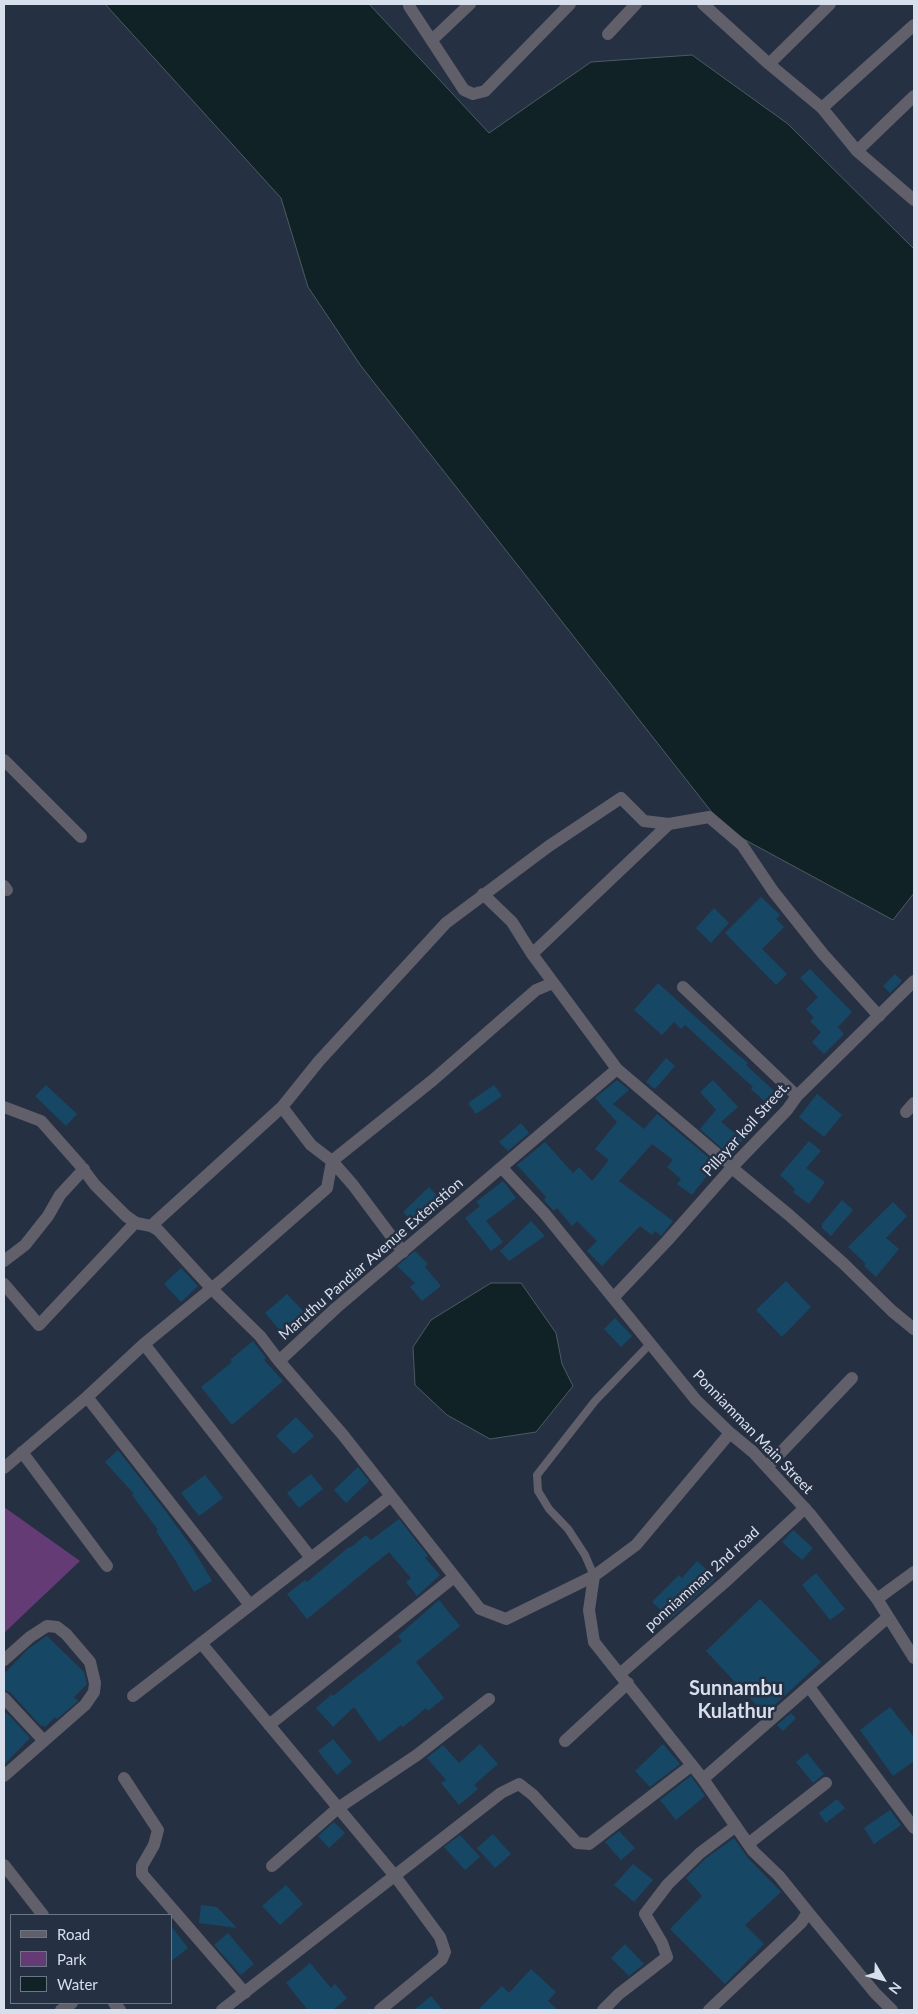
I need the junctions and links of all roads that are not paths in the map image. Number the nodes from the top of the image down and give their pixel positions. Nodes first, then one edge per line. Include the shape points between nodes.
1 (410, 4) edge
2 (470, 4) edge
3 (570, 4) edge
4 (636, 4) edge
5 (830, 4) edge
6 (707, 5) edge
7 (914, 25) edge
8 (608, 34) dead end
9 (432, 40) junction
10 (769, 64) junction
11 (914, 96) edge
12 (822, 108) junction
13 (857, 151) junction
14 (914, 200) edge
15 (4, 760) edge
16 (669, 824) junction
17 (81, 837) dead end
18 (484, 894) junction
19 (532, 954) junction
20 (553, 983) junction
21 (912, 984) edge
22 (683, 987) dead end
23 (879, 1016) junction
24 (617, 1069) junction
25 (797, 1096) junction
26 (4, 1107) edge
27 (282, 1107) junction
28 (332, 1161) junction
29 (733, 1166) junction
30 (502, 1168) junction
31 (84, 1170) junction
32 (135, 1223) junction
33 (151, 1226) junction
34 (403, 1252) junction
35 (4, 1261) edge
36 (5, 1288) edge
37 (212, 1289) junction
38 (614, 1297) junction
39 (914, 1329) edge
40 (144, 1344) junction
41 (650, 1344) junction
42 (279, 1361) junction
43 (852, 1378) dead end
44 (87, 1397) junction
45 (730, 1433) junction
46 (22, 1452) junction
47 (4, 1468) edge
48 (767, 1468) junction
49 (391, 1496) junction
50 (805, 1508) junction
51 (311, 1558) junction
52 (107, 1566) dead end
53 (914, 1572) edge
54 (454, 1576) junction
55 (594, 1576) junction
56 (877, 1599) junction
57 (250, 1605) junction
58 (888, 1618) junction
59 (201, 1643) junction
60 (914, 1658) edge
61 (4, 1660) edge
62 (625, 1678) junction
63 (809, 1687) junction
64 (133, 1696) dead end
65 (4, 1698) edge
66 (489, 1699) dead end
67 (269, 1725) junction
68 (44, 1741) junction
69 (565, 1741) dead end
70 (692, 1765) junction
71 (4, 1776) edge
72 (124, 1778) dead end
73 (704, 1779) junction
74 (826, 1783) dead end
75 (338, 1808) junction
76 (736, 1826) junction
77 (914, 1828) edge
78 (748, 1844) junction
79 (4, 1865) edge
80 (272, 1866) dead end
81 (394, 1876) junction
82 (808, 1912) junction
83 (42, 1914) edge
84 (245, 1993) junction
85 (222, 2010) edge
86 (380, 2010) edge
87 (602, 2010) edge
88 (709, 2010) edge
89 (892, 2010) edge

1 - 9 street
2 - 9 street
3 - 9 street via 485,91 473,94 464,90
4 - 8 street
5 - 10 street
6 - 10 street
7 - 12 street
10 - 12 street
11 - 13 street
12 - 13 street
13 - 14 street
15 - 17 street
16 - 18 street via 644,821 621,798
16 - 19 street
16 - 23 street via 709,817 742,846 823,954
18 - 19 street via 512,922
18 - 27 street via 446,923 319,1061
19 - 20 street
20 - 24 street
20 - 28 street via 536,990 433,1080
21 - 23 street, Pillayar koil Street.
22 - 25 street
23 - 25 street, Pillayar koil Street.
24 - 29 street
24 - 30 street, Maruthu Pandiar Avenue Extenstion
25 - 29 street, Pillayar koil Street.
26 - 31 street via 41,1121
27 - 28 street via 311,1145
27 - 33 street
28 - 34 street
28 - 37 street via 327,1188
29 - 38 street, Pillayar koil Street.
29 - 39 street
30 - 34 street, Maruthu Pandiar Avenue Extenstion
30 - 38 street, Ponniamman Main Street
31 - 32 street
31 - 35 street via 60,1195 25,1245
32 - 33 street
32 - 36 street via 39,1325
33 - 37 street, Maruthu Pandiar Avenue Extenstion
34 - 42 street, Maruthu Pandiar Avenue Extenstion
37 - 40 street
37 - 42 street, Maruthu Pandiar Avenue Extenstion via 260,1336
38 - 41 street, Ponniamman Main Street
40 - 44 street
40 - 51 street
41 - 45 street, Ponniamman Main Street via 696,1400
41 - 55 lane via 595,1401 537,1475 538,1491 581,1548
42 - 49 street
43 - 48 street
44 - 46 street
44 - 57 street
45 - 48 street, Ponniamman Main Street
45 - 55 street via 636,1545
46 - 47 street
46 - 52 street
48 - 50 street, Ponniamman Main Street
49 - 51 street
49 - 54 street
50 - 56 street, Ponniamman Main Street
50 - 62 street, ponniamman 2nd road
51 - 57 street
53 - 56 street
54 - 55 street via 480,1609 506,1619
54 - 67 street
55 - 62 street via 589,1610 594,1642
56 - 58 street, Ponniamman Main Street
57 - 59 street
58 - 60 street, Ponniamman Main Street
58 - 63 street
59 - 64 street
59 - 67 street
61 - 68 street via 47,1626 66,1634 90,1662 96,1683 94,1692 86,1705
62 - 69 street, ponniamman 2nd road
62 - 70 street
63 - 73 street
63 - 77 street
65 - 68 street
66 - 75 street via 418,1754
67 - 75 street
68 - 71 street
70 - 73 street
70 - 81 street via 589,1844 577,1843 520,1784 502,1793
72 - 84 street via 158,1830 142,1866 142,1874
73 - 76 street
74 - 78 street
75 - 80 street
75 - 81 street
76 - 78 street
76 - 87 street via 700,1853 668,1884 645,1914 667,1957
78 - 82 street
79 - 83 street
81 - 84 street
81 - 86 street via 440,1937 445,1952 442,1959
82 - 88 street via 801,1923
82 - 89 street
84 - 85 street

